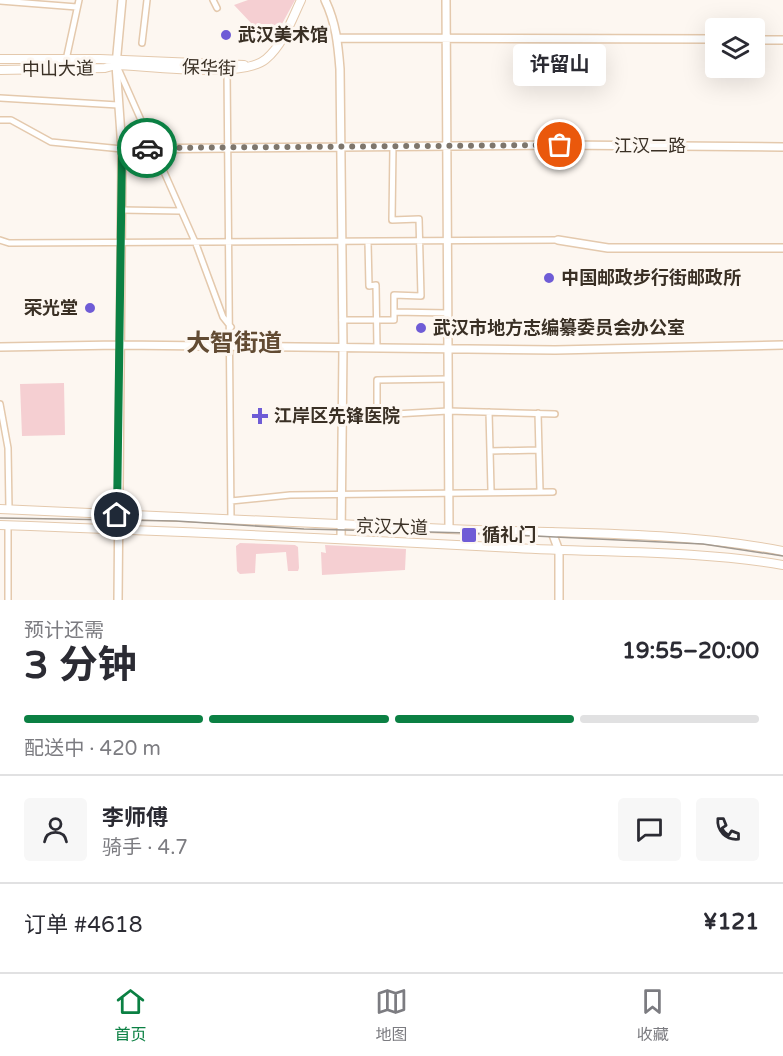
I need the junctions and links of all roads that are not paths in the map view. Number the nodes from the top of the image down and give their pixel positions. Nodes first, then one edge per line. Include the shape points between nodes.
1 (79, 0) edge
2 (122, 0) edge
3 (147, 0) edge
4 (213, 0) edge
5 (296, 0) edge
6 (301, 0) edge
7 (325, 0) edge
8 (446, 0) edge
9 (0, 1) edge
10 (77, 7) junction
11 (217, 8) dead end
12 (338, 38) junction
13 (447, 39) junction
14 (705, 39) edge
15 (765, 40) edge
16 (783, 40) edge
17 (142, 43) dead end
18 (0, 59) edge
19 (66, 60) junction
20 (117, 62) junction
21 (0, 70) edge
22 (228, 70) junction
23 (0, 98) edge
24 (118, 105) junction
25 (0, 120) edge
26 (393, 146) junction
27 (448, 146) junction
28 (340, 147) junction
29 (783, 147) edge
30 (151, 148) junction
31 (228, 148) junction
32 (122, 149) junction
33 (121, 210) junction
34 (180, 211) junction
35 (0, 240) edge
36 (558, 240) joint
37 (420, 241) junction
38 (449, 241) junction
39 (340, 242) junction
40 (368, 242) junction
41 (196, 244) junction
42 (231, 244) junction
43 (121, 245) junction
44 (783, 248) edge
45 (394, 312) junction
46 (448, 313) junction
47 (342, 320) junction
48 (377, 320) junction
49 (231, 327) junction
50 (119, 345) junction
51 (783, 345) edge
52 (231, 346) junction
53 (0, 347) edge
54 (343, 348) junction
55 (377, 348) junction
56 (448, 349) junction
57 (448, 380) junction
58 (0, 404) edge
59 (448, 411) junction
60 (489, 412) junction
61 (538, 413) junction
62 (555, 414) dead end
63 (377, 415) junction
64 (342, 417) junction
65 (539, 450) junction
66 (490, 451) junction
67 (0, 464) edge
68 (8, 465) junction
69 (491, 490) junction
70 (540, 491) junction
71 (448, 492) junction
72 (553, 492) dead end
73 (341, 495) junction
74 (231, 501) junction
75 (0, 509) edge
76 (9, 509) junction
77 (117, 515) junction
78 (231, 520) junction
79 (4, 525) edge
80 (340, 525) junction
81 (118, 529) junction
82 (449, 529) junction
83 (552, 531) junction
84 (341, 539) junction
85 (559, 551) junction
86 (783, 551) edge
87 (783, 564) edge
88 (8, 600) edge
89 (118, 600) edge
90 (559, 600) edge

1 - 10 street
2 - 20 street
3 - 17 street
4 - 11 street
5 - 20 main road, 保华街 via 272,47 250,63 241,66
6 - 22 main road, 保华街 via 276,50 265,61 245,70
7 - 12 street
8 - 13 street
9 - 10 street
10 - 19 street
12 - 13 street
12 - 28 street
13 - 14 street
13 - 27 street
15 - 16 street
18 - 19 main road, 中山大道
19 - 20 main road, 中山大道
20 - 21 main road, 中山大道 via 105,68
20 - 22 main road, 保华街
20 - 24 street
20 - 30 street
22 - 31 street
23 - 24 street
24 - 32 street
25 - 32 street via 10,120 51,142
26 - 27 street, 江汉二路
26 - 28 street, 江汉二路
26 - 37 street via 392,220 419,219
27 - 29 street, 江汉二路
27 - 38 street
28 - 31 street, 江汉二路
28 - 39 street
30 - 31 street, 江汉二路
30 - 32 street, 江汉二路
30 - 34 street
31 - 42 street
32 - 33 street
33 - 34 street
33 - 43 street
34 - 41 street
35 - 43 street
36 - 38 street
36 - 44 street via 608,248
37 - 38 street
37 - 40 street
37 - 45 street via 421,296 394,295
38 - 46 street
39 - 40 street
39 - 42 street
39 - 47 street
40 - 48 street via 369,286 376,285
41 - 42 street
41 - 43 street
41 - 49 street via 223,317
42 - 49 street
43 - 50 street
45 - 46 street
45 - 48 street via 394,320
46 - 56 street
47 - 48 street
47 - 54 street
48 - 55 street
49 - 52 street
50 - 52 street
50 - 53 street
50 - 77 street
51 - 56 street
52 - 54 street
52 - 74 street
54 - 55 street
54 - 64 street
55 - 56 street
56 - 57 street
57 - 59 street
57 - 63 street via 377,380
58 - 68 street
59 - 60 street
59 - 63 street
59 - 71 street
60 - 61 street
60 - 66 street
61 - 62 street
61 - 65 street
63 - 64 street
64 - 73 street
65 - 66 street
65 - 70 street
66 - 69 street
67 - 68 street
68 - 76 street
69 - 70 street
69 - 71 street
70 - 72 street
71 - 73 street
71 - 82 street
73 - 74 street
73 - 80 street
74 - 78 street
75 - 76 main road, 京汉大道
76 - 77 main road, 京汉大道
77 - 78 main road, 京汉大道
77 - 81 street
78 - 80 main road, 京汉大道
79 - 81 main road, 京汉大道
79 - 88 street
80 - 82 main road, 京汉大道
80 - 84 street
81 - 84 main road, 京汉大道
81 - 89 street
82 - 83 main road, 京汉大道
83 - 85 street
83 - 86 main road, 京汉大道 via 722,540
84 - 85 main road, 京汉大道
85 - 87 main road, 京汉大道 via 727,555
85 - 90 street

